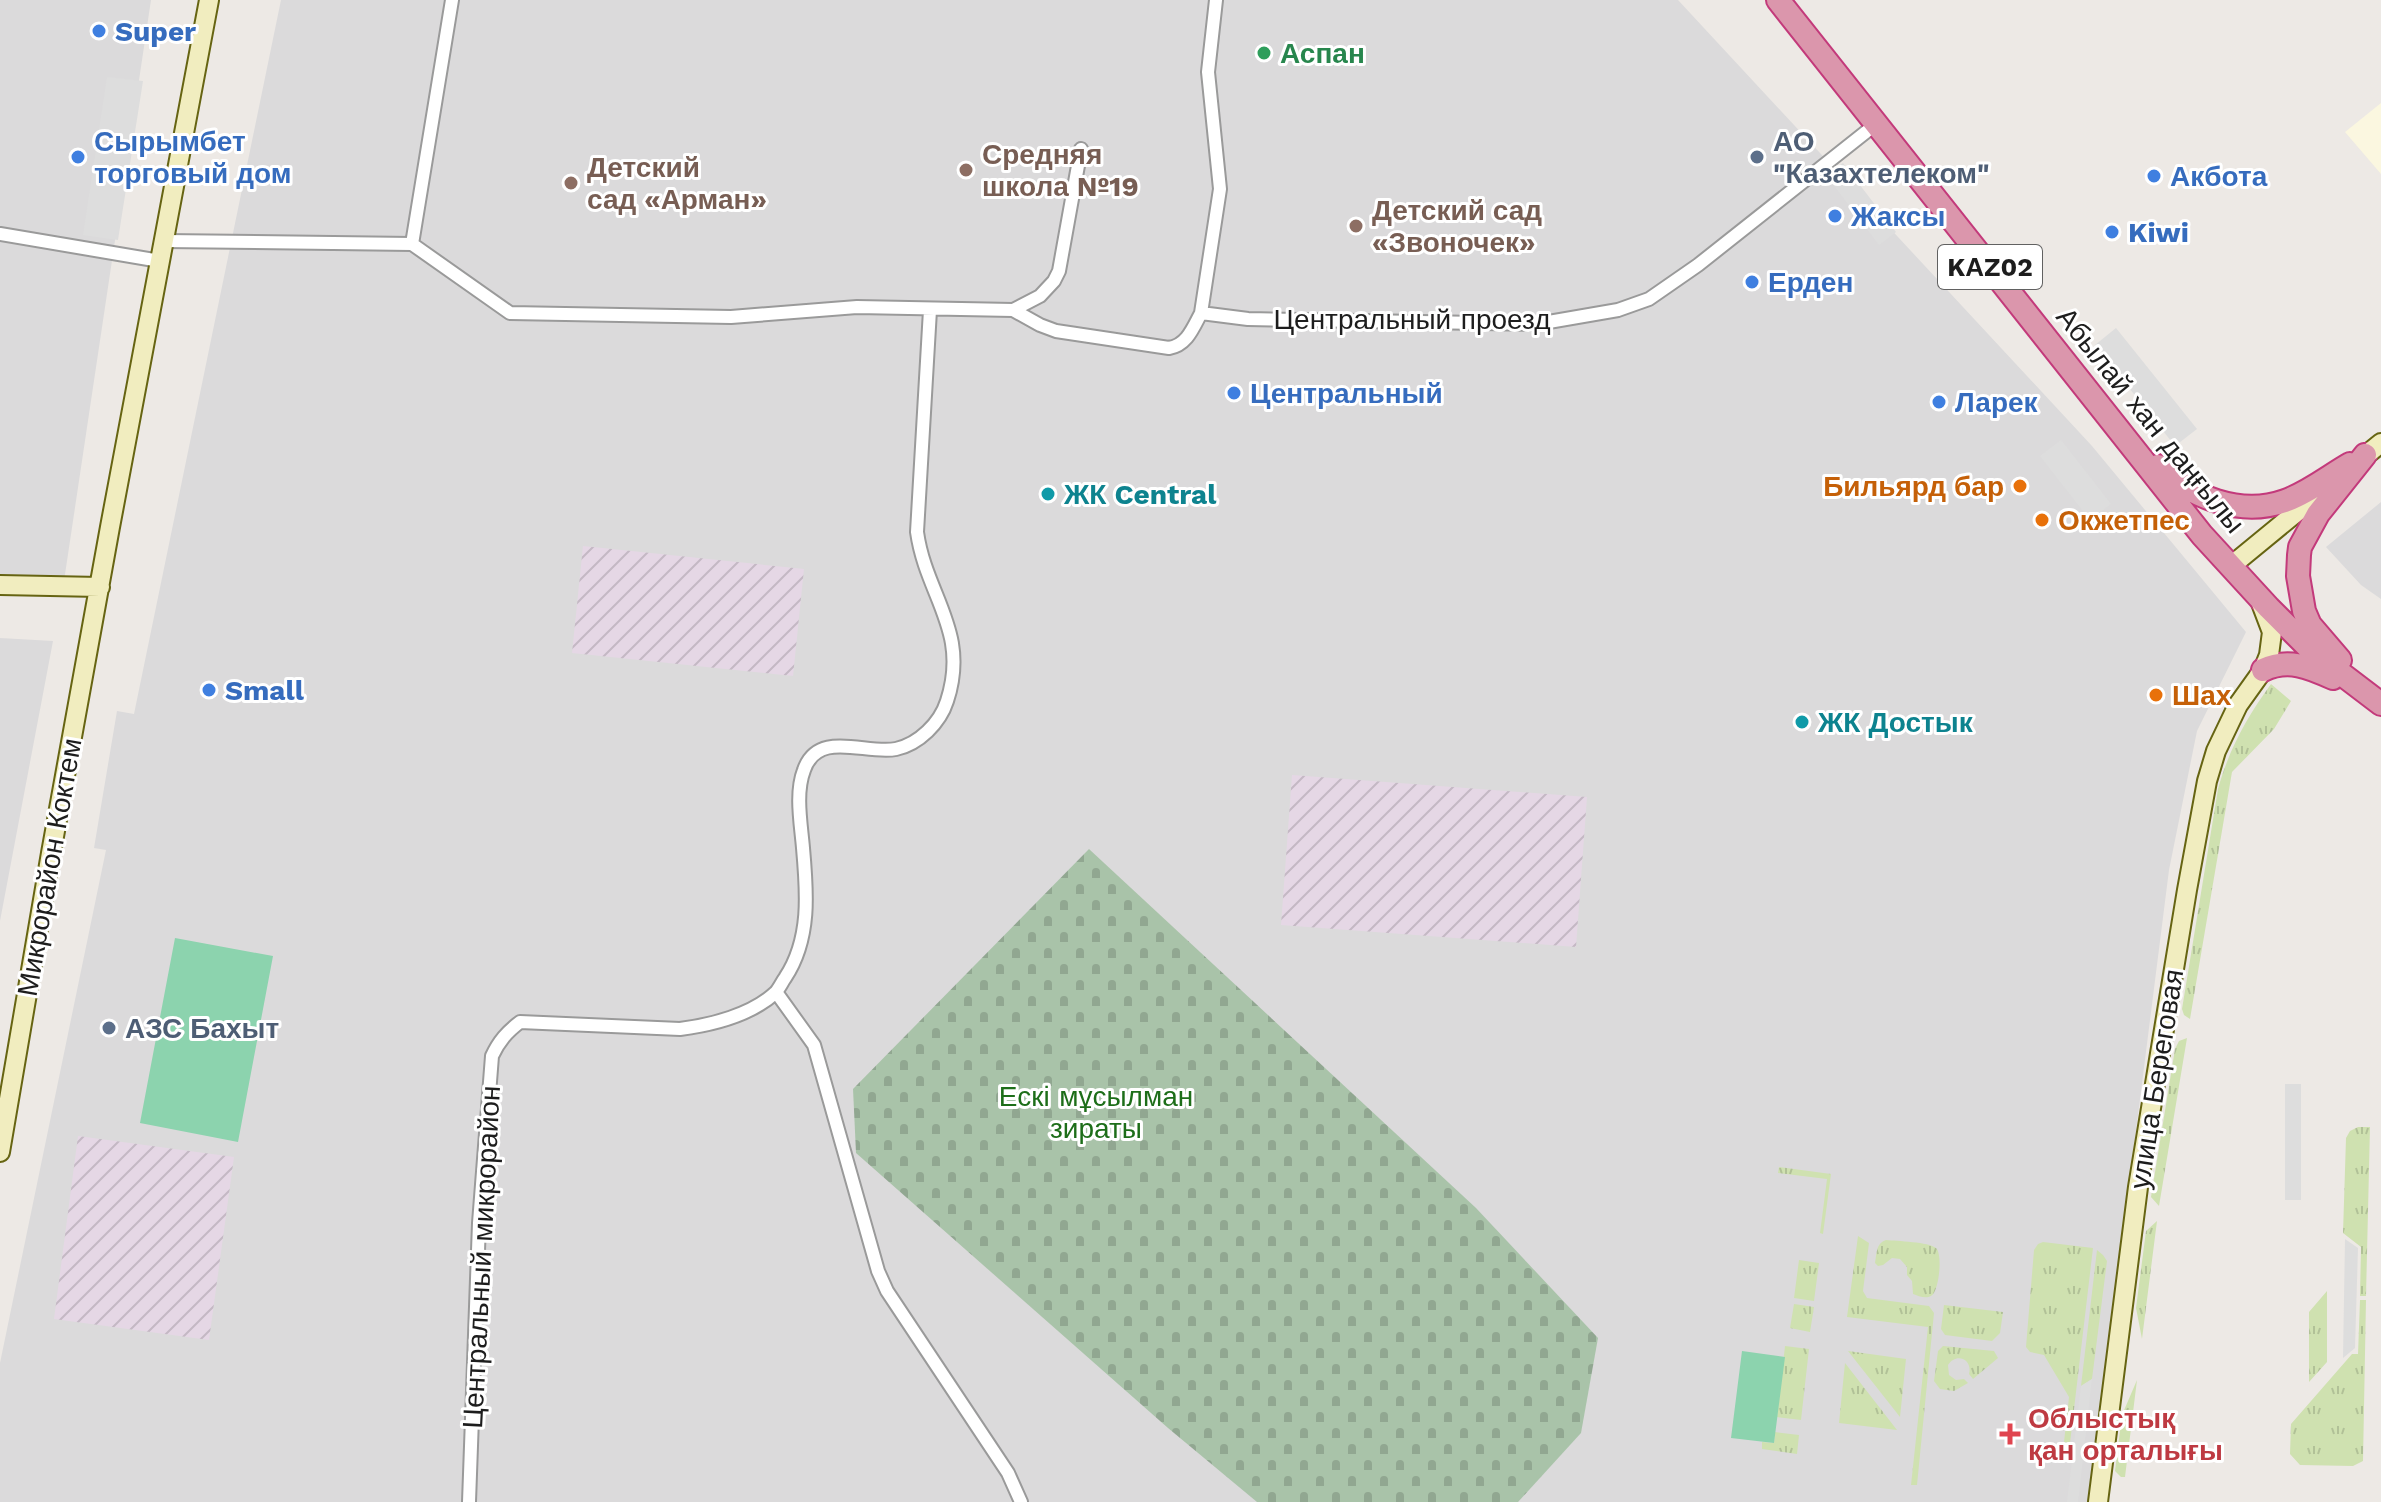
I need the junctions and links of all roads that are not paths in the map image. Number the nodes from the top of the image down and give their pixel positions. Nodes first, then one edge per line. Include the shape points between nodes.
1 (209, 0) edge
2 (452, 0) edge
3 (1216, 0) edge
4 (1778, 0) edge
5 (1876, 124) junction
6 (1081, 149) dead end
7 (0, 234) edge
8 (164, 241) junction
9 (412, 244) junction
10 (160, 261) junction
11 (930, 310) junction
12 (1013, 310) junction
13 (1201, 313) junction
14 (2125, 437) junction
15 (2373, 449) edge
16 (2231, 566) junction
17 (0, 585) edge
18 (100, 587) junction
19 (2257, 595) junction
20 (2263, 670) junction
21 (2377, 701) edge
22 (776, 992) junction
23 (0, 1152) edge
24 (469, 1502) edge
25 (1021, 1502) edge
26 (2098, 1502) edge

1 - 8 street
2 - 9 street
3 - 13 street via 1208,72 1220,189
4 - 5 highway, Абылай хан даңғылы / KАZ02
5 - 13 street, Центральный проезд via 1698,265 1649,299 1618,310 1537,324 1248,319
5 - 14 highway, Абылай хан даңғылы / KАZ02
6 - 12 street via 1059,271 1040,296
7 - 10 street
8 - 9 street
8 - 10 street
9 - 11 street via 510,313 731,317 857,307
10 - 18 street, Микрорайон Коктем
11 - 12 street
11 - 22 street via 917,532 951,630 948,695 938,720 912,743 895,749 830,746 813,754 804,768 804,925 798,951
12 - 13 street via 1056,331 1169,348 1185,340
14 - 15 highway via 2183,485 2241,507 2284,501
14 - 16 highway, Абылай хан даңғылы / KАZ02
15 - 16 street
15 - 21 highway via 2310,526 2300,547 2298,576 2310,625
16 - 19 highway, Абылай хан даңғылы / KАZ02
17 - 18 street
18 - 23 street, Микрорайон Коктем
19 - 20 street via 2272,632
19 - 21 highway, Абылай хан даңғылы / KАZ02 via 2320,659
20 - 21 highway via 2281,663 2300,665
20 - 26 street, улица Береговая via 2227,725 2207,781 2138,1187
22 - 24 street, Центральный микрорайон via 720,1021 680,1029 520,1022 497,1045 479,1223
22 - 25 street via 814,1045 887,1291 1008,1473

